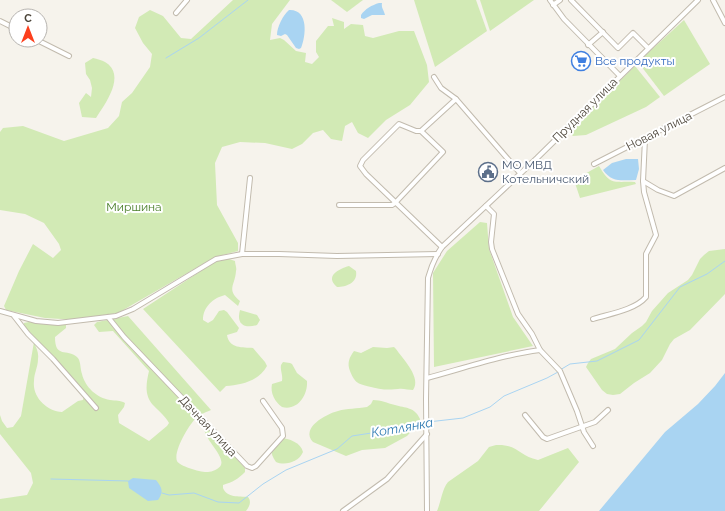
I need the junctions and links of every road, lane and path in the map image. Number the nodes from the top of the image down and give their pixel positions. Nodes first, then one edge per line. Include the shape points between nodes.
1 (187, 0) edge
2 (550, 0) edge
3 (560, 0) edge
4 (571, 0) edge
5 (698, 0) edge
6 (713, 0) edge
7 (553, 5) junction
8 (176, 13) dead end
9 (725, 23) edge
10 (602, 32) junction
11 (588, 45) junction
12 (48, 46) edge
13 (648, 48) junction
14 (68, 56) dead end
15 (620, 76) junction
16 (434, 77) dead end
17 (725, 97) edge
18 (456, 99) junction
19 (421, 131) junction
20 (644, 139) junction
21 (594, 164) dead end
22 (725, 168) edge
23 (520, 174) junction
24 (250, 178) dead end
25 (643, 181) junction
26 (396, 203) junction
27 (339, 205) dead end
28 (486, 206) junction
29 (442, 247) junction
30 (242, 254) junction
31 (438, 254) junction
32 (0, 311) edge
33 (14, 316) junction
34 (108, 318) junction
35 (593, 319) dead end
36 (540, 350) junction
37 (427, 378) junction
38 (263, 401) dead end
39 (96, 408) dead end
40 (608, 410) dead end
41 (525, 415) dead end
42 (581, 426) junction
43 (427, 434) junction
44 (594, 446) dead end
45 (343, 511) edge
46 (428, 511) edge

1 - 8 street
2 - 7 street
3 - 7 street
4 - 10 street
5 - 13 street, Прудная улица
6 - 9 street
7 - 11 street
10 - 11 street
10 - 13 street via 618,48 633,33
11 - 15 street
12 - 14 street
13 - 15 street, Прудная улица
15 - 23 street, Прудная улица
16 - 18 street via 441,88
17 - 20 street, Новая улица
18 - 19 street
18 - 23 street
19 - 26 street via 443,152
19 - 26 street via 399,124 360,166
20 - 21 street, Новая улица
20 - 25 street
22 - 25 street via 674,196
23 - 28 street, Прудная улица
24 - 30 street
25 - 35 street via 656,235 646,254 646,297 633,306
26 - 27 street
26 - 29 street
28 - 29 street, Прудная улица
28 - 36 street via 494,214 492,249 518,314
29 - 31 street, Прудная улица
30 - 31 street
30 - 34 street via 216,259 133,309
31 - 37 street, Прудная улица via 428,278
32 - 33 street
33 - 34 street via 58,323
33 - 39 street
34 - 38 street, Дачная улица via 241,461 252,468 283,436 282,428
36 - 37 street
36 - 42 street via 560,371
37 - 43 street, Прудная улица
40 - 42 street via 595,422
41 - 42 street via 547,440
42 - 44 street
43 - 45 street via 387,479
43 - 46 street, Прудная улица

